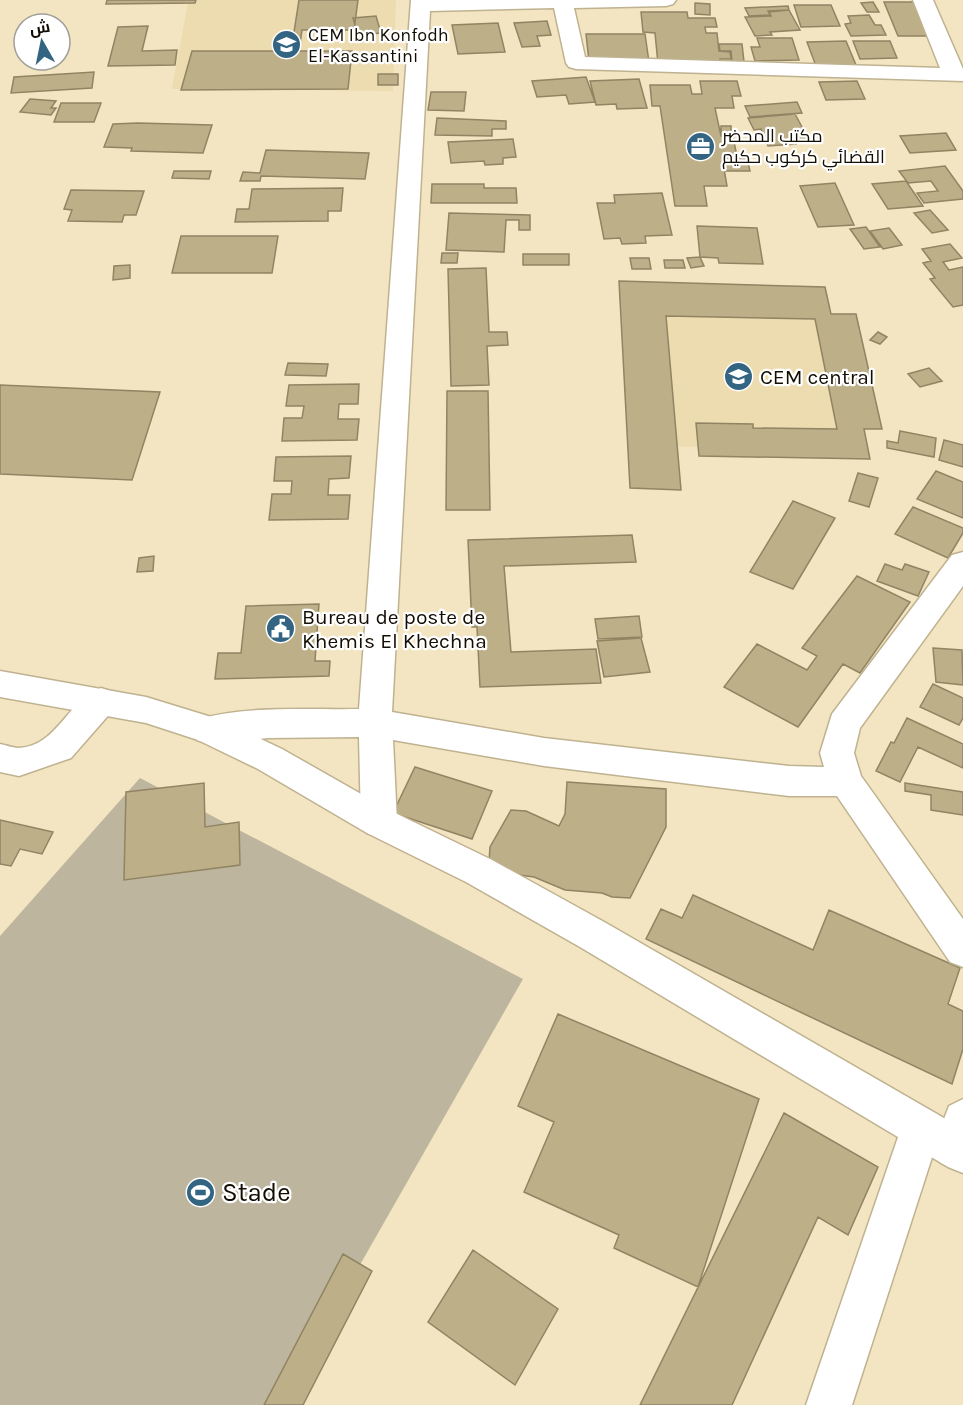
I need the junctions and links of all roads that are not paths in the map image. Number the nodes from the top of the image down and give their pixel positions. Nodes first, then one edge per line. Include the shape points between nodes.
1 (666, 0) edge
2 (923, 0) edge
3 (563, 2) junction
4 (421, 3) edge
5 (958, 75) edge
6 (963, 563) edge
7 (0, 684) edge
8 (102, 701) junction
9 (375, 723) junction
10 (209, 730) junction
11 (0, 758) edge
12 (846, 782) junction
13 (379, 822) junction
14 (963, 950) edge
15 (951, 1137) edge
16 (829, 1405) edge

1 - 3 street
2 - 5 street
3 - 4 street
3 - 5 street via 576,63
4 - 9 street
6 - 12 street via 844,724 837,753
7 - 8 street
8 - 10 street
8 - 11 street via 59,748 19,762
9 - 10 street via 268,724
9 - 12 street via 544,752 789,781
9 - 13 street
10 - 13 street via 270,759
12 - 14 street
13 - 15 street via 479,871
15 - 16 street

